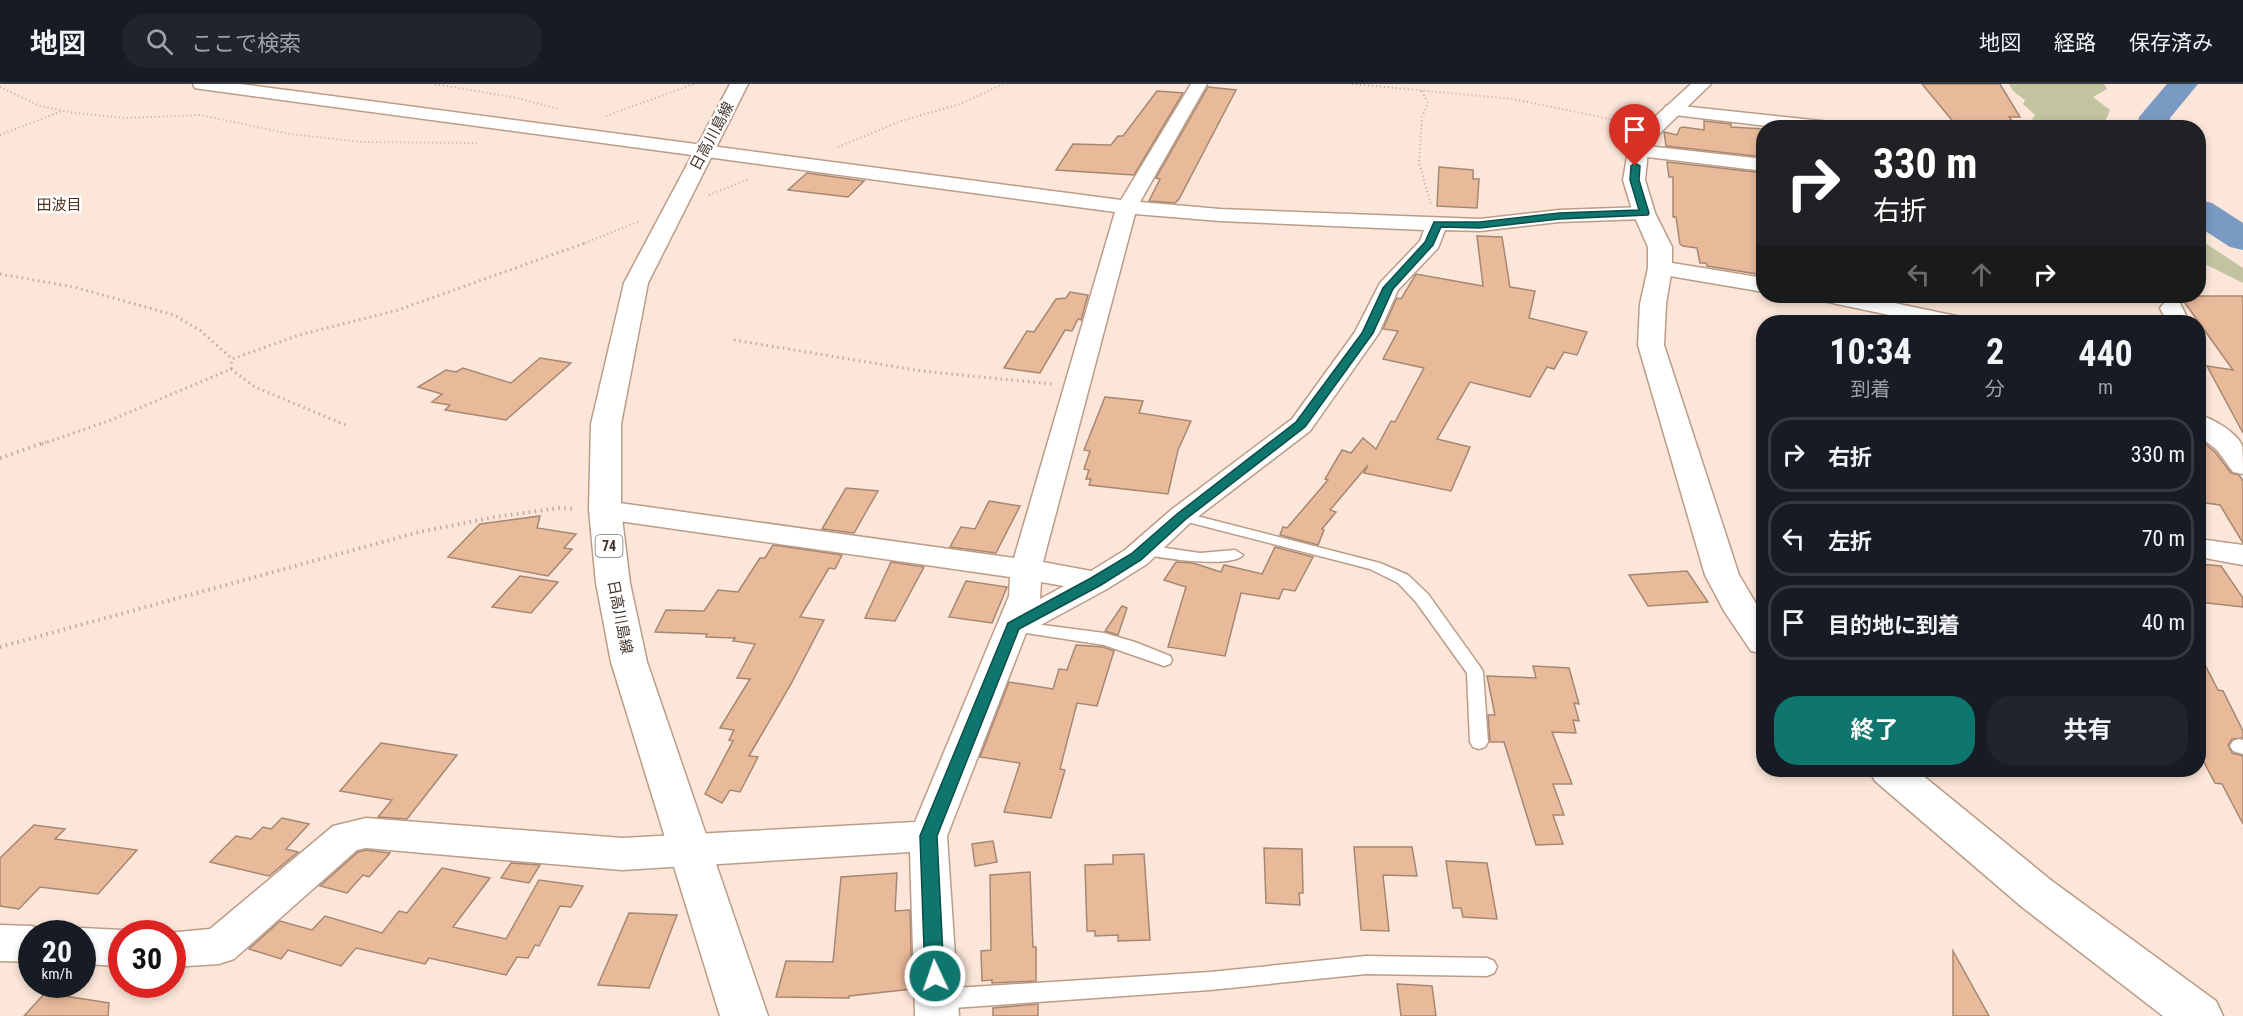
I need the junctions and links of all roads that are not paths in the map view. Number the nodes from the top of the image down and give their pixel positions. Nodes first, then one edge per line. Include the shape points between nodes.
1 (201, 84) edge
2 (739, 84) edge
3 (1199, 84) edge
4 (1702, 84) edge
5 (1662, 120) junction
6 (1756, 124) edge
7 (704, 150) junction
8 (1638, 151) junction
9 (1756, 164) edge
10 (1127, 207) junction
11 (1644, 213) junction
12 (1437, 224) junction
13 (1660, 268) junction
14 (1756, 284) edge
15 (1864, 303) edge
16 (1920, 315) edge
17 (2206, 427) edge
18 (2235, 445) edge
19 (2243, 466) edge
20 (605, 510) junction
21 (1181, 516) junction
22 (2206, 549) edge
23 (1144, 550) junction
24 (1235, 555) dead end
25 (2243, 555) edge
26 (1026, 569) junction
27 (1096, 582) junction
28 (1013, 626) junction
29 (1756, 631) edge
30 (1164, 660) dead end
31 (1479, 742) dead end
32 (1897, 777) edge
33 (928, 836) junction
34 (688, 850) junction
35 (0, 943) edge
36 (18, 944) edge
37 (186, 949) edge
38 (1487, 967) dead end
39 (937, 1008) edge
40 (744, 1016) edge
41 (2199, 1016) edge

1 - 7 street via 569,129
2 - 7 main road, 日高川島線 / 74
3 - 10 street
4 - 5 main road
5 - 6 street
5 - 8 main road
7 - 10 street
7 - 20 main road, 日高川島線 / 74 via 636,283 606,424
8 - 9 street
8 - 11 main road via 1634,180
10 - 12 street
10 - 26 street
11 - 12 street via 1559,216 1480,225
11 - 13 main road via 1660,247
12 - 21 street via 1430,243 1388,288 1367,333 1300,425
13 - 14 street
13 - 29 main road via 1651,345 1722,575
15 - 16 street
17 - 18 street
18 - 19 street
20 - 26 street
20 - 34 main road, 日高川島線 / 74 via 613,583 629,662
21 - 23 street
21 - 31 lane via 1375,566 1403,579 1422,597 1475,672
22 - 25 street
23 - 24 lane via 1200,558
23 - 27 street
26 - 27 street
26 - 28 street via 1025,596
27 - 28 street
28 - 30 lane via 1104,639
28 - 33 street
32 - 41 main road via 2037,894
33 - 34 street
33 - 39 street
34 - 37 street via 622,854 366,833 346,837 219,946
34 - 40 main road, 日高川島線 / 74
35 - 36 street
38 - 39 lane via 1366,964

